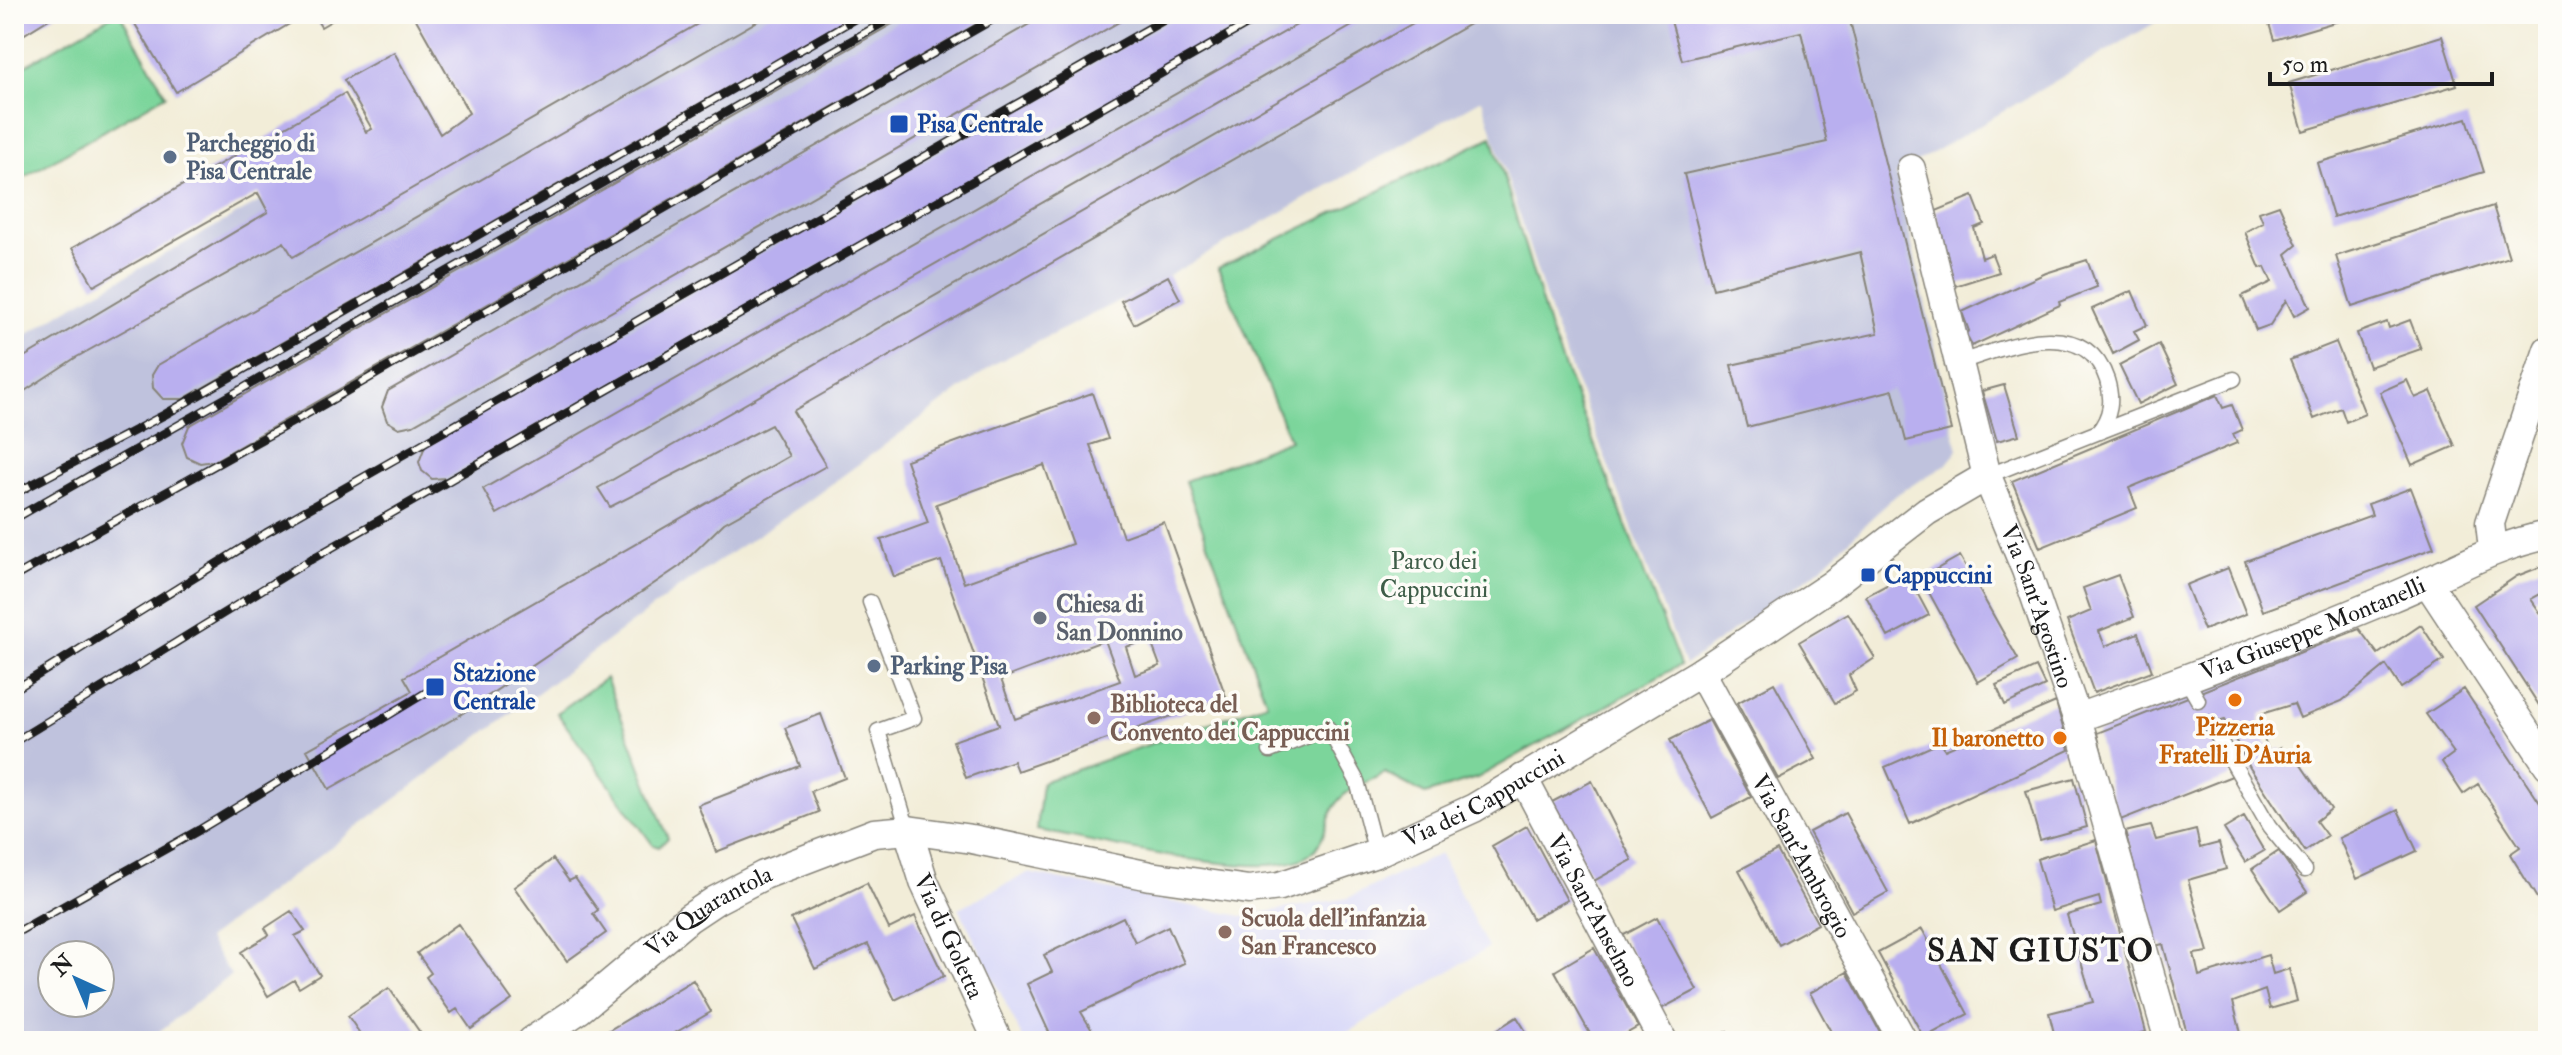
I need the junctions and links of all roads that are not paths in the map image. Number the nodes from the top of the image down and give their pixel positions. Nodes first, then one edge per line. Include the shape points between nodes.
1 (1911, 169) dead end
2 (2548, 350) edge
3 (1958, 363) junction
4 (2234, 379) dead end
5 (2098, 432) junction
6 (1987, 476) junction
7 (2548, 535) edge
8 (2493, 549) junction
9 (2428, 583) junction
10 (870, 602) dead end
11 (1701, 672) junction
12 (2077, 718) junction
13 (2210, 723) dead end
14 (1270, 751) dead end
15 (2548, 765) edge
16 (1523, 778) junction
17 (908, 830) junction
18 (1376, 853) junction
19 (2305, 870) dead end
20 (535, 1040) edge
21 (998, 1041) edge
22 (1663, 1041) edge
23 (1903, 1041) edge
24 (2169, 1041) edge

1 - 3 street, Via Sant'Agostino
2 - 8 street via 2490,523
3 - 5 lane via 2011,345 2050,340 2084,345 2098,359 2110,394 2108,420
3 - 6 street, Via Sant'Agostino
4 - 5 lane
5 - 6 lane
6 - 11 street, Via dei Cappuccini via 1927,511 1818,595
6 - 12 street, Via Sant'Agostino
7 - 8 street, Via Giuseppe Montanelli
8 - 9 street, Via Giuseppe Montanelli
9 - 12 street, Via Giuseppe Montanelli via 2192,690
9 - 15 street
10 - 17 lane via 914,718 878,731
11 - 16 street, Via dei Cappuccini
11 - 23 street, Via Sant'Ambrogio
12 - 24 street, Via Sant'Agostino
13 - 19 lane via 2269,826
14 - 18 lane via 1328,728 1357,781
16 - 18 street, Via dei Cappuccini via 1442,825
16 - 22 street, Via Sant'Anselmo
17 - 18 street, Via dei Cappuccini via 1249,890 1280,886
17 - 20 street, Via Quarantola via 874,833 742,886 689,918
17 - 21 street, Via di Goletta via 924,882

